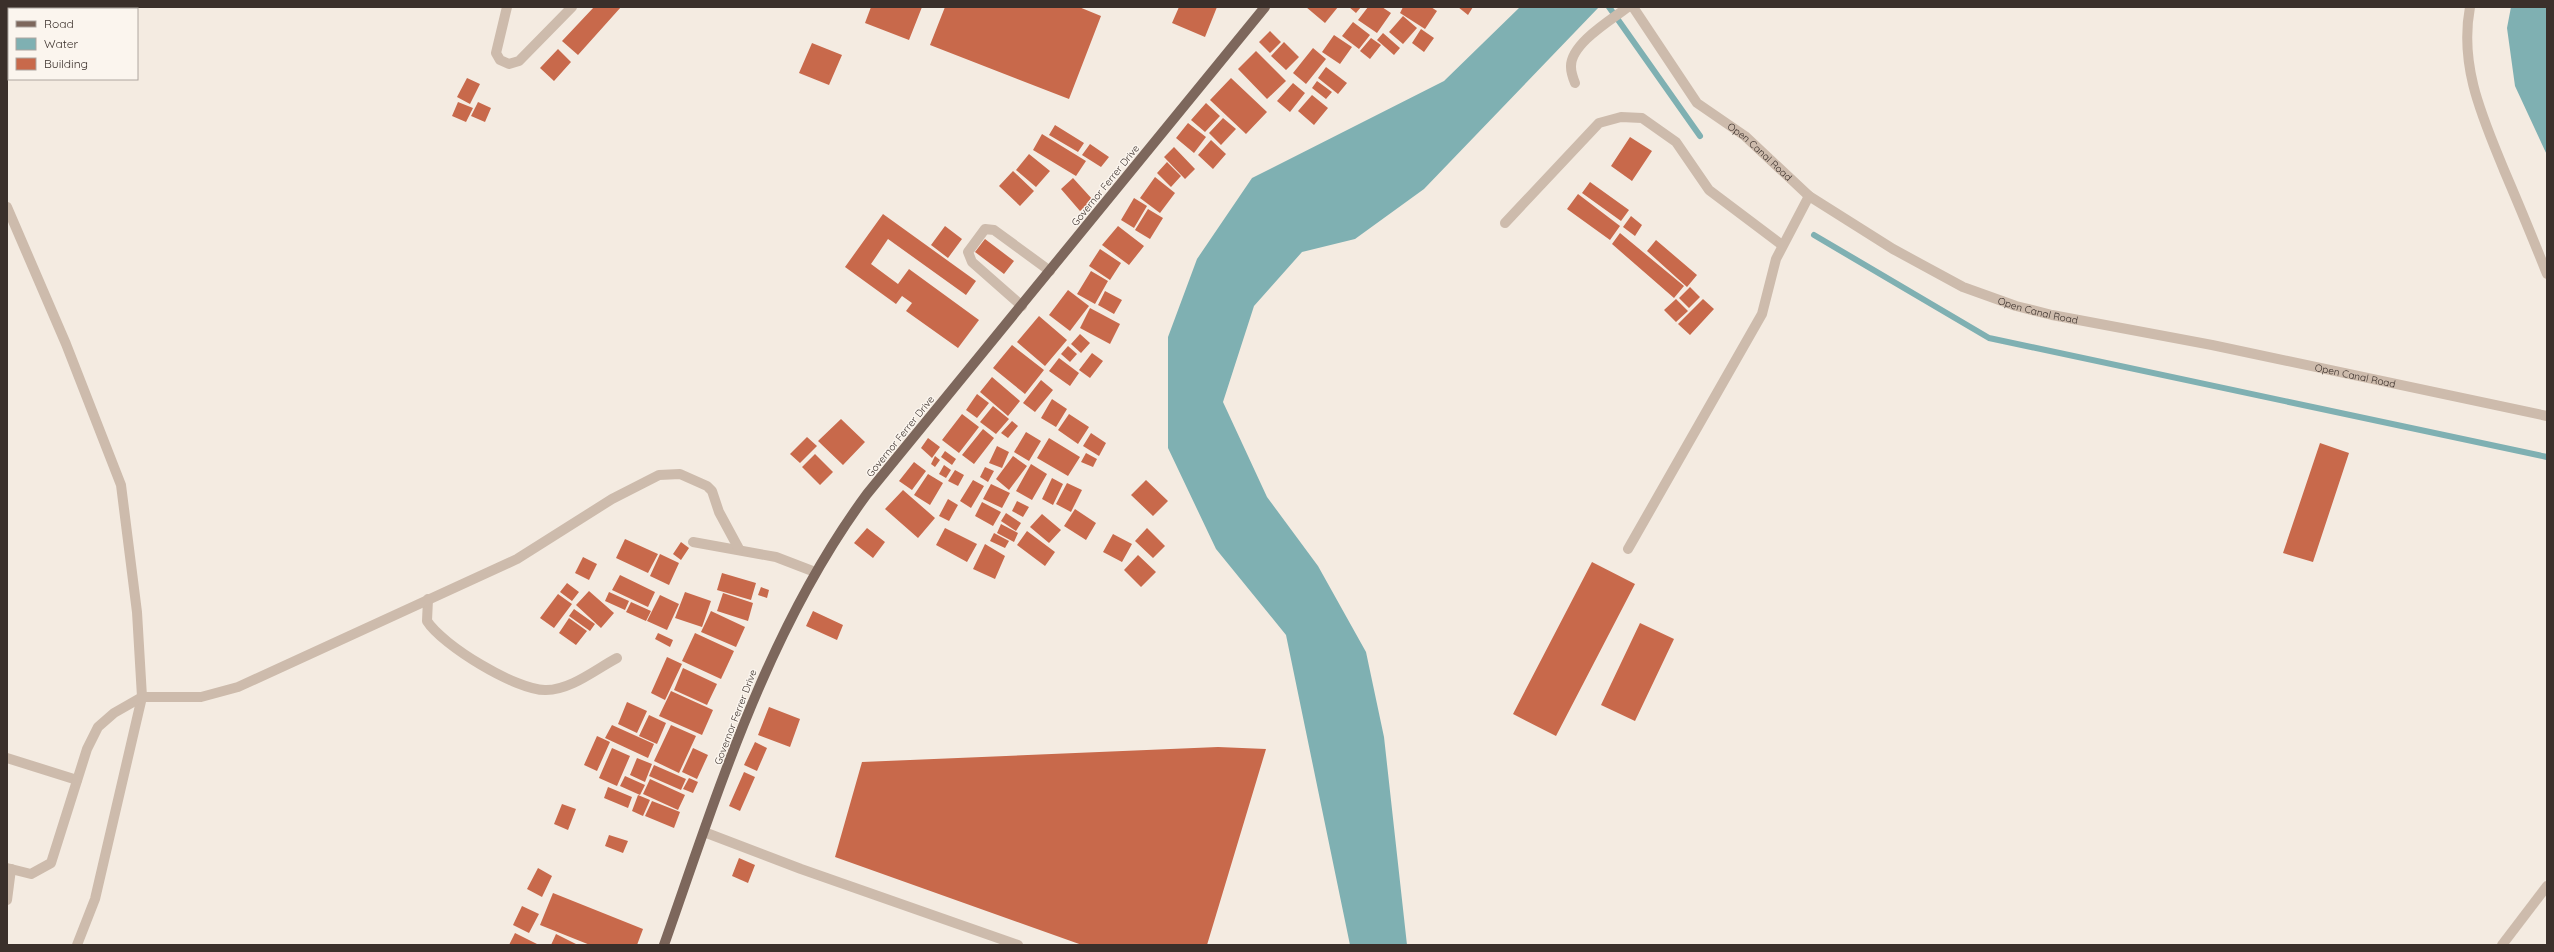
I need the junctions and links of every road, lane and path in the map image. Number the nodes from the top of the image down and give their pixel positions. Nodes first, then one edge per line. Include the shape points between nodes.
1 (507, 7) edge
2 (572, 7) edge
3 (1265, 7) edge
4 (1628, 7) edge
5 (1633, 7) edge
6 (2470, 7) edge
7 (1575, 83) dead end
8 (1809, 196) junction
9 (7, 207) edge
10 (1505, 223) dead end
11 (1782, 245) junction
12 (1050, 271) junction
13 (2547, 274) edge
14 (1022, 306) junction
15 (2547, 416) edge
16 (693, 542) dead end
17 (739, 549) junction
18 (1628, 549) dead end
19 (815, 572) junction
20 (428, 599) junction
21 (618, 658) dead end
22 (142, 697) junction
23 (7, 758) edge
24 (77, 780) junction
25 (704, 832) junction
26 (9, 868) edge
27 (2547, 886) edge
28 (7, 900) edge
29 (77, 945) edge
30 (664, 945) edge
31 (1018, 945) edge
32 (2502, 945) edge

1 - 2 street via 496,53 500,60 509,64 519,61
3 - 12 main road, Governor Ferrer Drive
4 - 7 street via 1584,40 1574,53 1571,67
5 - 8 street, Open Canal Road via 1697,103 1745,136
6 - 13 street via 2466,50 2472,86
8 - 11 street
8 - 15 street, Open Canal Road via 1937,274 1963,287 2016,306
9 - 22 street via 66,344 120,485 137,612
10 - 11 street via 1599,123 1622,117 1642,118 1676,142 1709,190
11 - 18 street via 1762,314
12 - 14 main road, Governor Ferrer Drive
12 - 14 street via 994,230 985,229 968,252 972,262
14 - 19 main road, Governor Ferrer Drive via 867,494
16 - 17 street
17 - 19 street via 786,560
17 - 20 street via 719,512 712,491 707,486 680,474 659,475 612,499 517,559
19 - 25 main road, Governor Ferrer Drive via 780,638 760,683
20 - 21 street via 426,622 441,638 461,653 529,688 546,690 566,686
20 - 22 street via 238,687 201,697
22 - 24 street via 114,713 98,727 87,749
22 - 29 street via 95,900
23 - 24 street
24 - 26 street via 51,863 30,874
25 - 30 main road, Governor Ferrer Drive
25 - 31 street
26 - 28 street
27 - 32 street

